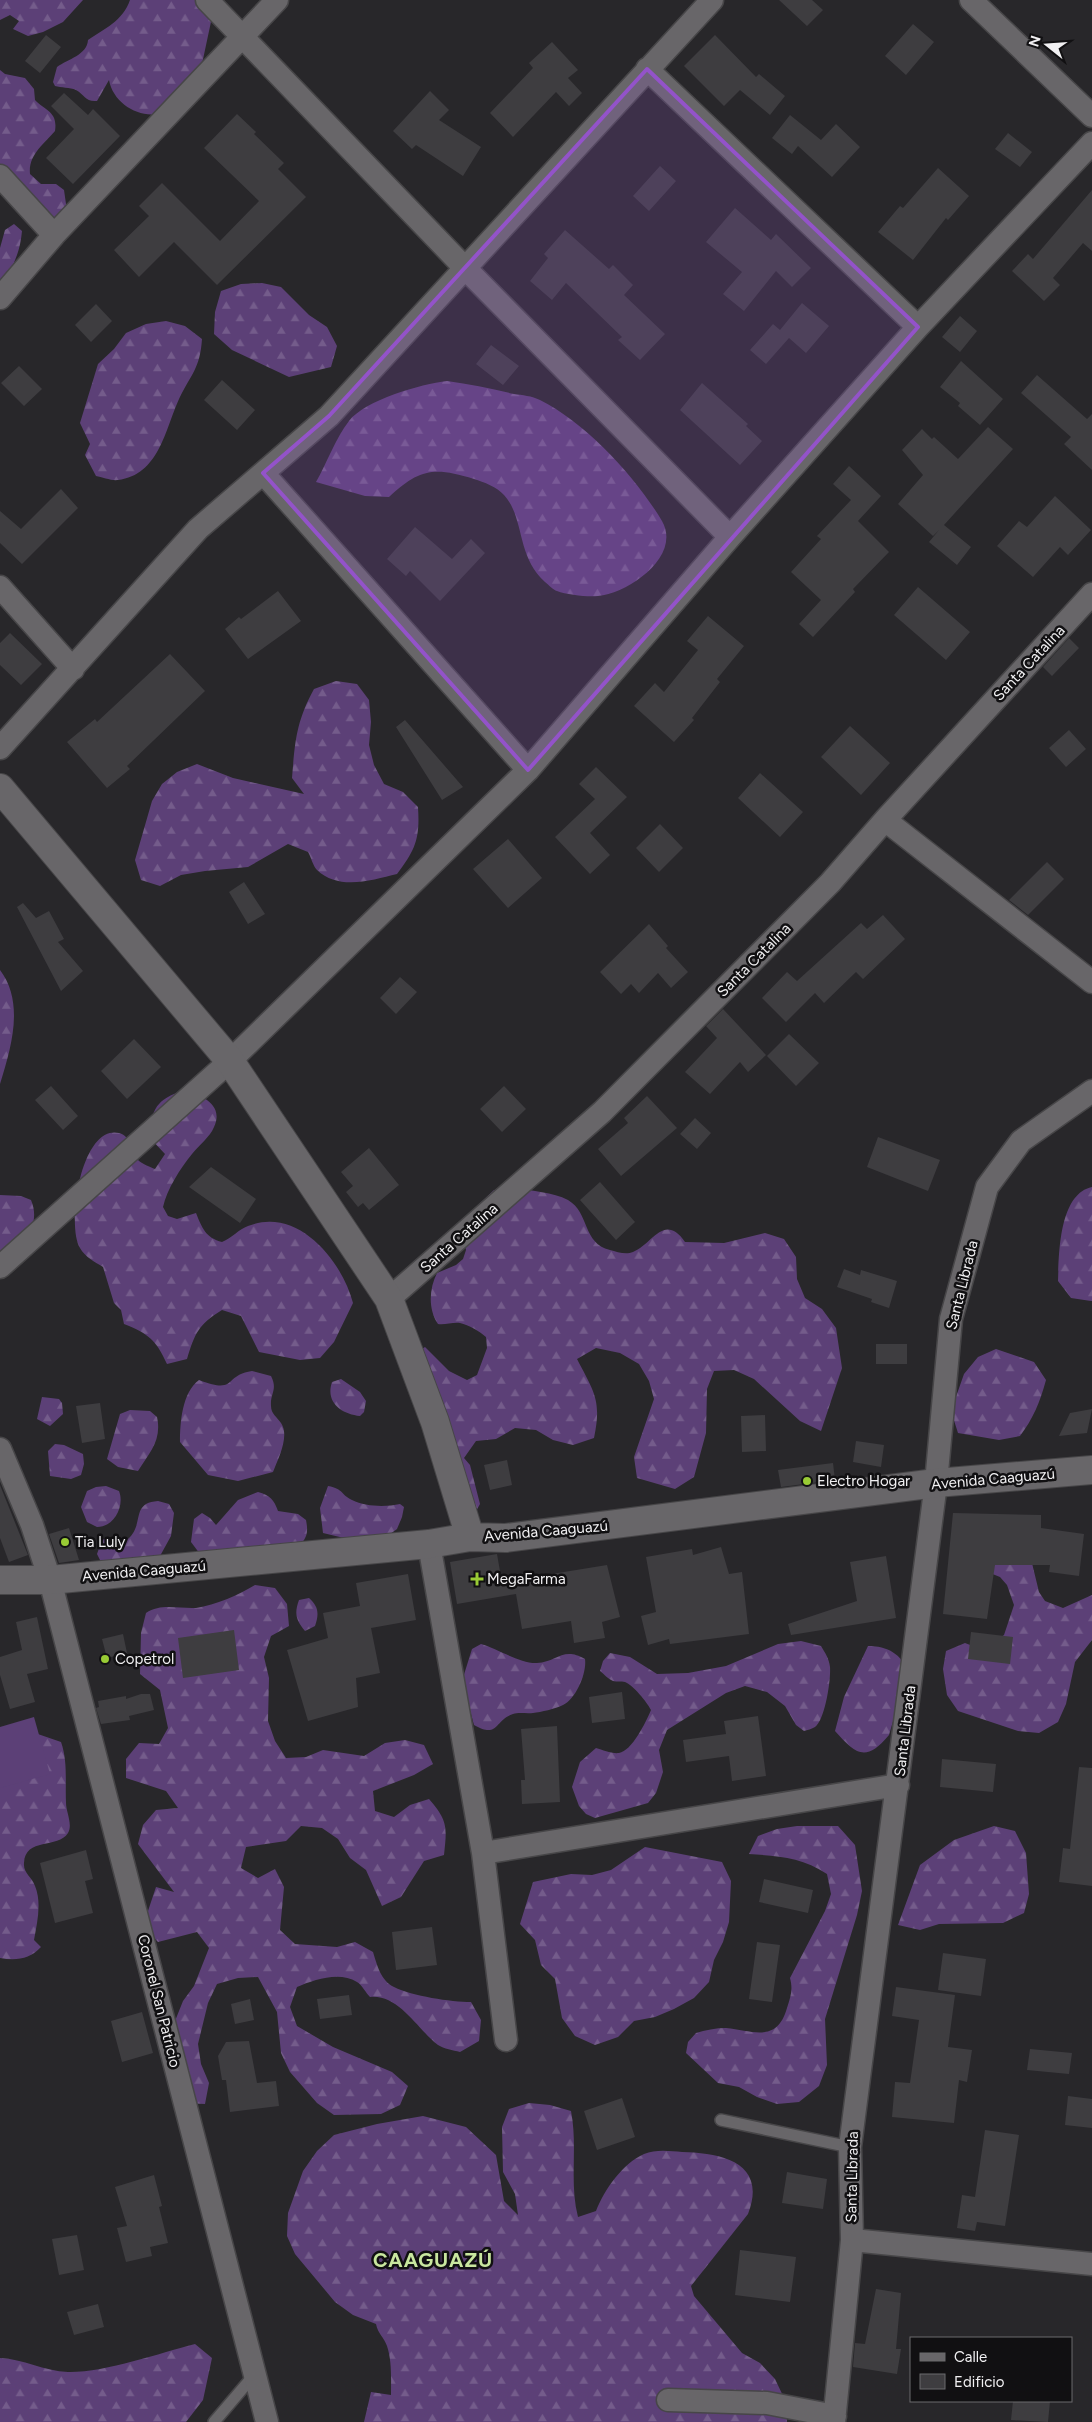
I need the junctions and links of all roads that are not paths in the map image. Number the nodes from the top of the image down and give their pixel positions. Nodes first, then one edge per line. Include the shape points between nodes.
1 (207, 0) edge
2 (277, 0) edge
3 (712, 0) edge
4 (971, 0) edge
5 (245, 37) junction
6 (647, 69) junction
7 (1092, 116) edge
8 (1092, 143) edge
9 (0, 176) edge
10 (54, 235) junction
11 (465, 268) junction
12 (0, 298) edge
13 (918, 327) junction
14 (263, 473) junction
15 (730, 537) junction
16 (0, 587) edge
17 (1092, 594) edge
18 (73, 669) junction
19 (0, 748) edge
20 (528, 770) junction
21 (0, 788) edge
22 (884, 820) junction
23 (1092, 982) edge
24 (230, 1061) junction
25 (1092, 1091) edge
26 (0, 1267) edge
27 (390, 1299) junction
28 (0, 1449) edge
29 (1092, 1470) edge
30 (936, 1483) junction
31 (470, 1537) junction
32 (429, 1544) junction
33 (0, 1580) edge
34 (50, 1580) junction
35 (898, 1785) junction
36 (483, 1854) junction
37 (506, 2040) dead end
38 (721, 2120) dead end
39 (850, 2147) junction
40 (852, 2240) junction
41 (1092, 2264) edge
42 (255, 2374) junction
43 (668, 2400) dead end
44 (834, 2419) edge
45 (214, 2422) edge
46 (267, 2422) edge

1 - 5 street
2 - 5 street
3 - 6 street
4 - 7 street
5 - 10 street
5 - 11 street
6 - 11 street
6 - 13 street
8 - 13 street
9 - 10 street
10 - 12 street
11 - 14 street via 330,416
11 - 15 street
13 - 15 street
14 - 18 street via 198,529
14 - 20 street
15 - 20 street
16 - 18 street
17 - 22 street, Santa Catalina
18 - 19 street
20 - 24 street
21 - 24 street
22 - 23 street
22 - 27 street, Santa Catalina via 830,883 602,1112
24 - 26 street
24 - 27 street
25 - 30 street, Santa Librada via 1021,1141 987,1187 951,1319
27 - 31 street via 435,1422
28 - 34 street, Coronel San Patricio
29 - 30 street, Avenida Caaguazú
30 - 31 street, Avenida Caaguazú via 506,1538
30 - 35 street, Santa Librada
31 - 32 street, Avenida Caaguazú
32 - 34 street, Avenida Caaguazú
32 - 36 street
33 - 34 street, Avenida Caaguazú
34 - 42 street, Coronel San Patricio
35 - 36 street
35 - 39 street, Santa Librada
36 - 37 street
38 - 39 lane
39 - 40 street, Santa Librada
40 - 41 street
40 - 44 street, Santa Librada
42 - 45 lane
42 - 46 street, Coronel San Patricio
43 - 44 street via 767,2403

